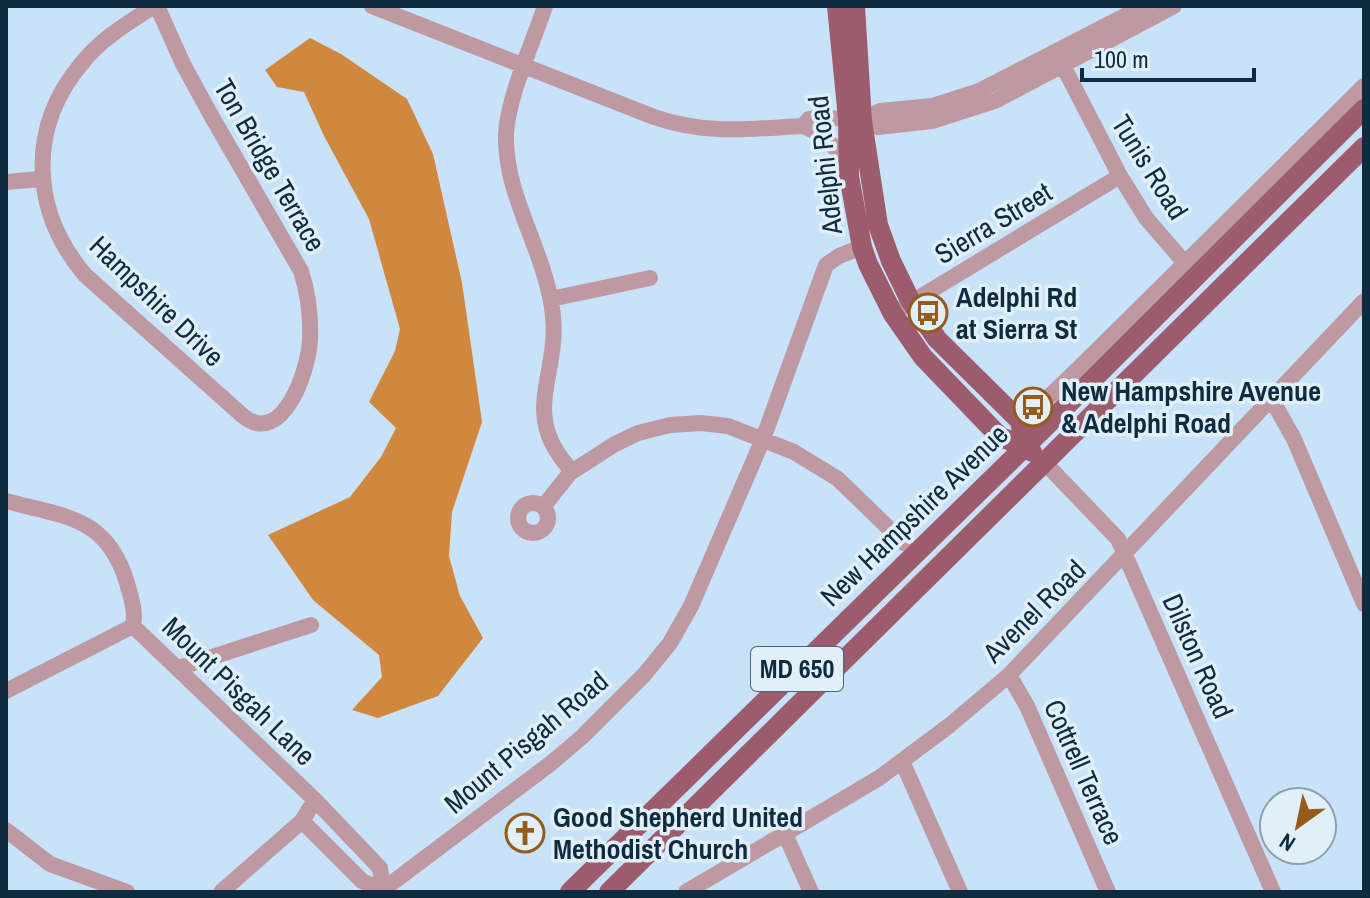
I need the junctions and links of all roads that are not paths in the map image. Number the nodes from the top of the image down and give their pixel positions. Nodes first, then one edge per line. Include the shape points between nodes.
1 (155, 6) edge
2 (372, 6) edge
3 (545, 6) edge
4 (837, 6) edge
5 (855, 6) edge
6 (1144, 6) edge
7 (1174, 6) edge
8 (1060, 59) junction
9 (525, 65) junction
10 (1364, 86) edge
11 (1364, 109) edge
12 (855, 120) junction
13 (803, 126) junction
14 (1364, 147) edge
15 (848, 163) junction
16 (1120, 176) junction
17 (41, 179) junction
18 (6, 182) edge
19 (862, 247) junction
20 (1184, 262) junction
21 (650, 278) dead end
22 (551, 299) junction
23 (1364, 301) edge
24 (912, 302) junction
25 (893, 314) junction
26 (309, 356) joint
27 (1271, 398) junction
28 (1020, 421) junction
29 (763, 439) junction
30 (1025, 446) junction
31 (1044, 462) junction
32 (572, 471) junction
33 (6, 501) edge
34 (543, 507) dead end
35 (904, 543) dead end
36 (1125, 555) junction
37 (1364, 604) edge
38 (311, 625) dead end
39 (133, 626) junction
40 (178, 668) junction
41 (1009, 675) junction
42 (6, 691) edge
43 (902, 761) junction
44 (315, 800) junction
45 (302, 821) junction
46 (6, 830) edge
47 (785, 834) junction
48 (383, 891) edge
49 (127, 892) edge
50 (221, 892) edge
51 (570, 892) edge
52 (609, 892) edge
53 (686, 892) edge
54 (811, 892) edge
55 (960, 892) edge
56 (1108, 892) edge
57 (1273, 892) edge

1 - 17 street, Hampshire Drive via 100,44 66,84 49,122
1 - 26 street, Ton Bridge Terrace via 301,271 310,306
2 - 9 street
3 - 9 street
4 - 12 main road, Adelphi Road
5 - 12 main road, Adelphi Road
6 - 8 street
7 - 8 street
8 - 12 street via 995,101 878,127
8 - 16 street, Tunis Road
9 - 13 street via 678,126
9 - 22 street via 506,131 507,166
10 - 20 street
11 - 30 main road, New Hampshire Avenue / MD 650
12 - 13 street via 809,119
12 - 15 main road, Adelphi Road
12 - 24 main road, Adelphi Road via 878,225
13 - 15 street via 823,135
14 - 31 main road, New Hampshire Avenue / MD 650
15 - 19 main road, Adelphi Road
16 - 20 street, Tunis Road via 1146,218
16 - 24 street, Sierra Street
17 - 18 street
17 - 26 street, Hampshire Drive via 61,240 85,275 248,420 259,426 275,421 298,387
19 - 25 main road, Adelphi Road
19 - 29 street, Mount Pisgah Road via 826,265
20 - 28 street
21 - 22 street
22 - 32 street via 544,421 546,433
23 - 27 street, Avenel Road
24 - 25 street, Sierra Street
24 - 28 main road, Adelphi Road via 937,339
25 - 30 main road, Adelphi Road via 923,357 1000,437
27 - 36 street, Avenel Road
27 - 37 street via 1294,439
28 - 30 main road
29 - 32 street via 728,426 670,425 638,433
29 - 35 street via 838,479
29 - 48 street, Mount Pisgah Road via 691,606 644,675 550,764
30 - 31 main road, Adelphi Road
30 - 51 main road, New Hampshire Avenue / MD 650
31 - 36 street, Dilston Road via 1118,539
31 - 52 main road, New Hampshire Avenue / MD 650
32 - 34 street
33 - 39 street, Mount Pisgah Lane via 79,521 103,537 121,564 135,612
36 - 41 street, Avenel Road
36 - 57 street, Dilston Road
38 - 40 street
39 - 40 street, Mount Pisgah Lane
39 - 42 street
40 - 44 street, Mount Pisgah Lane
41 - 43 street, Avenel Road
41 - 56 street, Cottrell Terrace
43 - 47 street, Avenel Road
43 - 55 street
44 - 45 street, Mount Pisgah Lane
44 - 48 street, Mount Pisgah Lane via 380,868
45 - 48 street via 362,881
45 - 50 street, Mount Pisgah Lane
46 - 49 street via 50,864
47 - 53 street, Avenel Road
47 - 54 street

